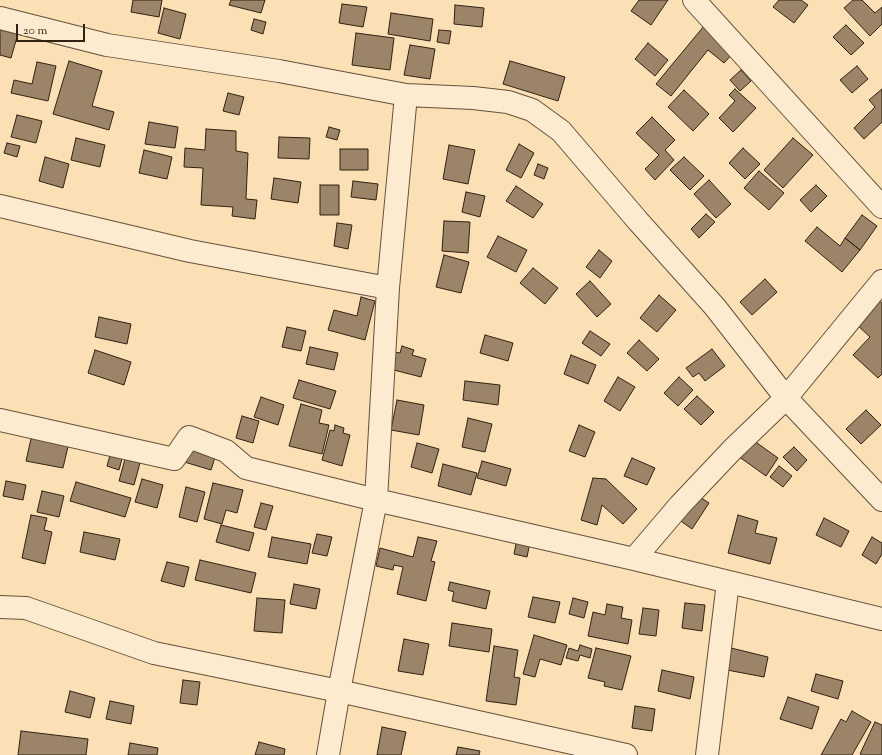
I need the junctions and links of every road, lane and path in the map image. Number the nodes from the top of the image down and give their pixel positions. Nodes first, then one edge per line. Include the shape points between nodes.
1 (694, 0) edge
2 (0, 18) edge
3 (406, 95) junction
4 (0, 206) edge
5 (882, 207) edge
6 (882, 281) edge
7 (388, 288) junction
8 (786, 398) junction
9 (0, 420) edge
10 (376, 500) junction
11 (882, 500) edge
12 (634, 559) junction
13 (728, 582) junction
14 (0, 608) edge
15 (882, 619) edge
16 (339, 691) junction
17 (328, 755) edge
18 (626, 755) edge
19 (707, 755) edge

1 - 5 street
2 - 3 street via 107,45 279,71
3 - 7 street
3 - 8 street via 508,102 532,110 561,131 716,307
4 - 7 street via 190,251
6 - 8 street
7 - 10 street
8 - 11 street
8 - 12 street via 680,505
9 - 10 street via 174,459 189,437 226,451 246,468
10 - 12 street
10 - 16 street
12 - 13 street
13 - 15 street
13 - 19 street
14 - 16 street via 26,608 154,653
16 - 17 street
16 - 18 street

